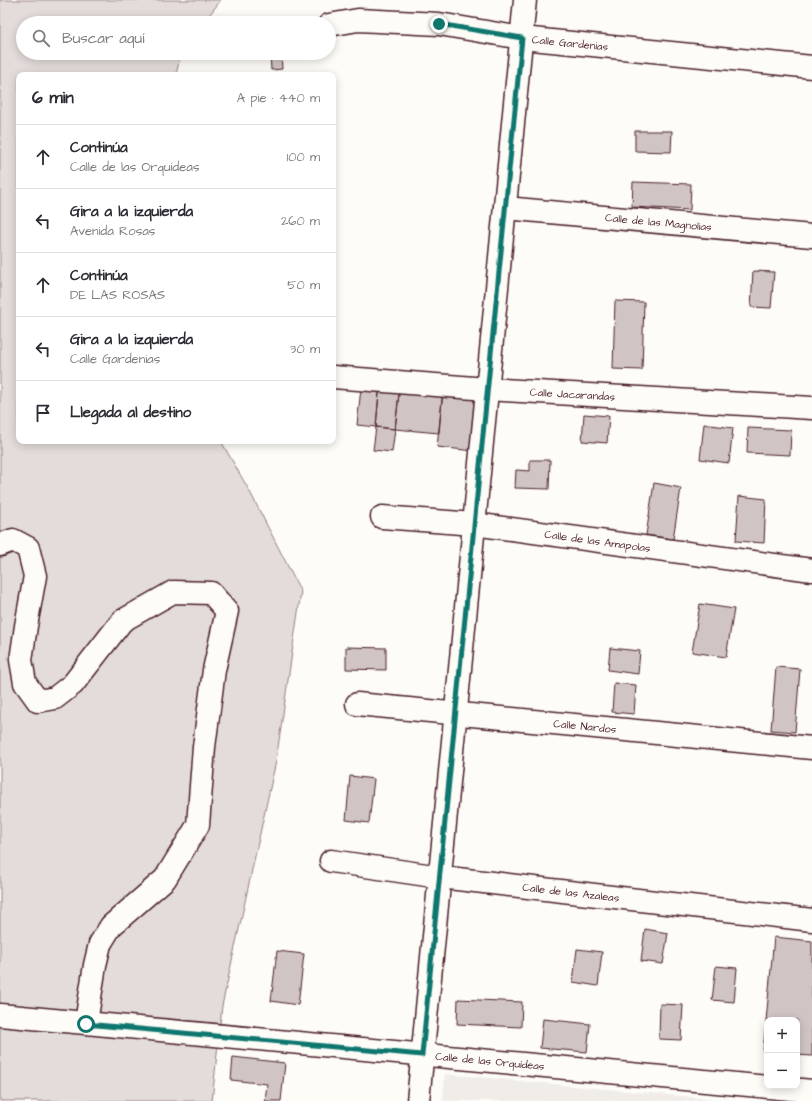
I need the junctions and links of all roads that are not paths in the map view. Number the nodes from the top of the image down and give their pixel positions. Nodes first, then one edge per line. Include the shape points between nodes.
1 (526, 0) edge
2 (336, 24) edge
3 (522, 38) junction
4 (812, 66) edge
5 (505, 208) junction
6 (812, 236) edge
7 (336, 377) edge
8 (487, 389) junction
9 (812, 408) edge
10 (382, 517) dead end
11 (474, 524) junction
12 (0, 545) edge
13 (812, 570) edge
14 (357, 704) dead end
15 (456, 714) junction
16 (812, 748) edge
17 (331, 860) dead end
18 (440, 877) junction
19 (812, 920) edge
20 (0, 1015) edge
21 (86, 1024) junction
22 (422, 1055) junction
23 (812, 1091) edge
24 (418, 1101) edge

1 - 3 street
2 - 3 street, Calle Gardenias via 358,20 439,24
3 - 4 street, Calle Gardenias
3 - 5 street
5 - 6 street, Calle de las Magnolias
5 - 8 street
7 - 8 street, Calle Jacarandas
8 - 9 street, Calle Jacarandas
8 - 11 street
10 - 11 street, Calle de las Amapolas
11 - 13 street, Calle de las Amapolas
11 - 15 street
12 - 21 street via 13,540 28,548 35,576 21,660 25,683 38,701 55,698 73,684 122,622 173,592 211,593 227,611 214,670 204,747 198,825 165,879 111,926 100,944
14 - 15 street, Calle Nardos
15 - 16 street, Calle Nardos
15 - 18 street
17 - 18 street, Calle de las Azaleas
18 - 19 street, Calle de las Azaleas
18 - 22 street
20 - 21 street, Calle de las Orquídeas
21 - 22 street, Calle de las Orquídeas
22 - 23 street, Calle de las Orquídeas
22 - 24 street

